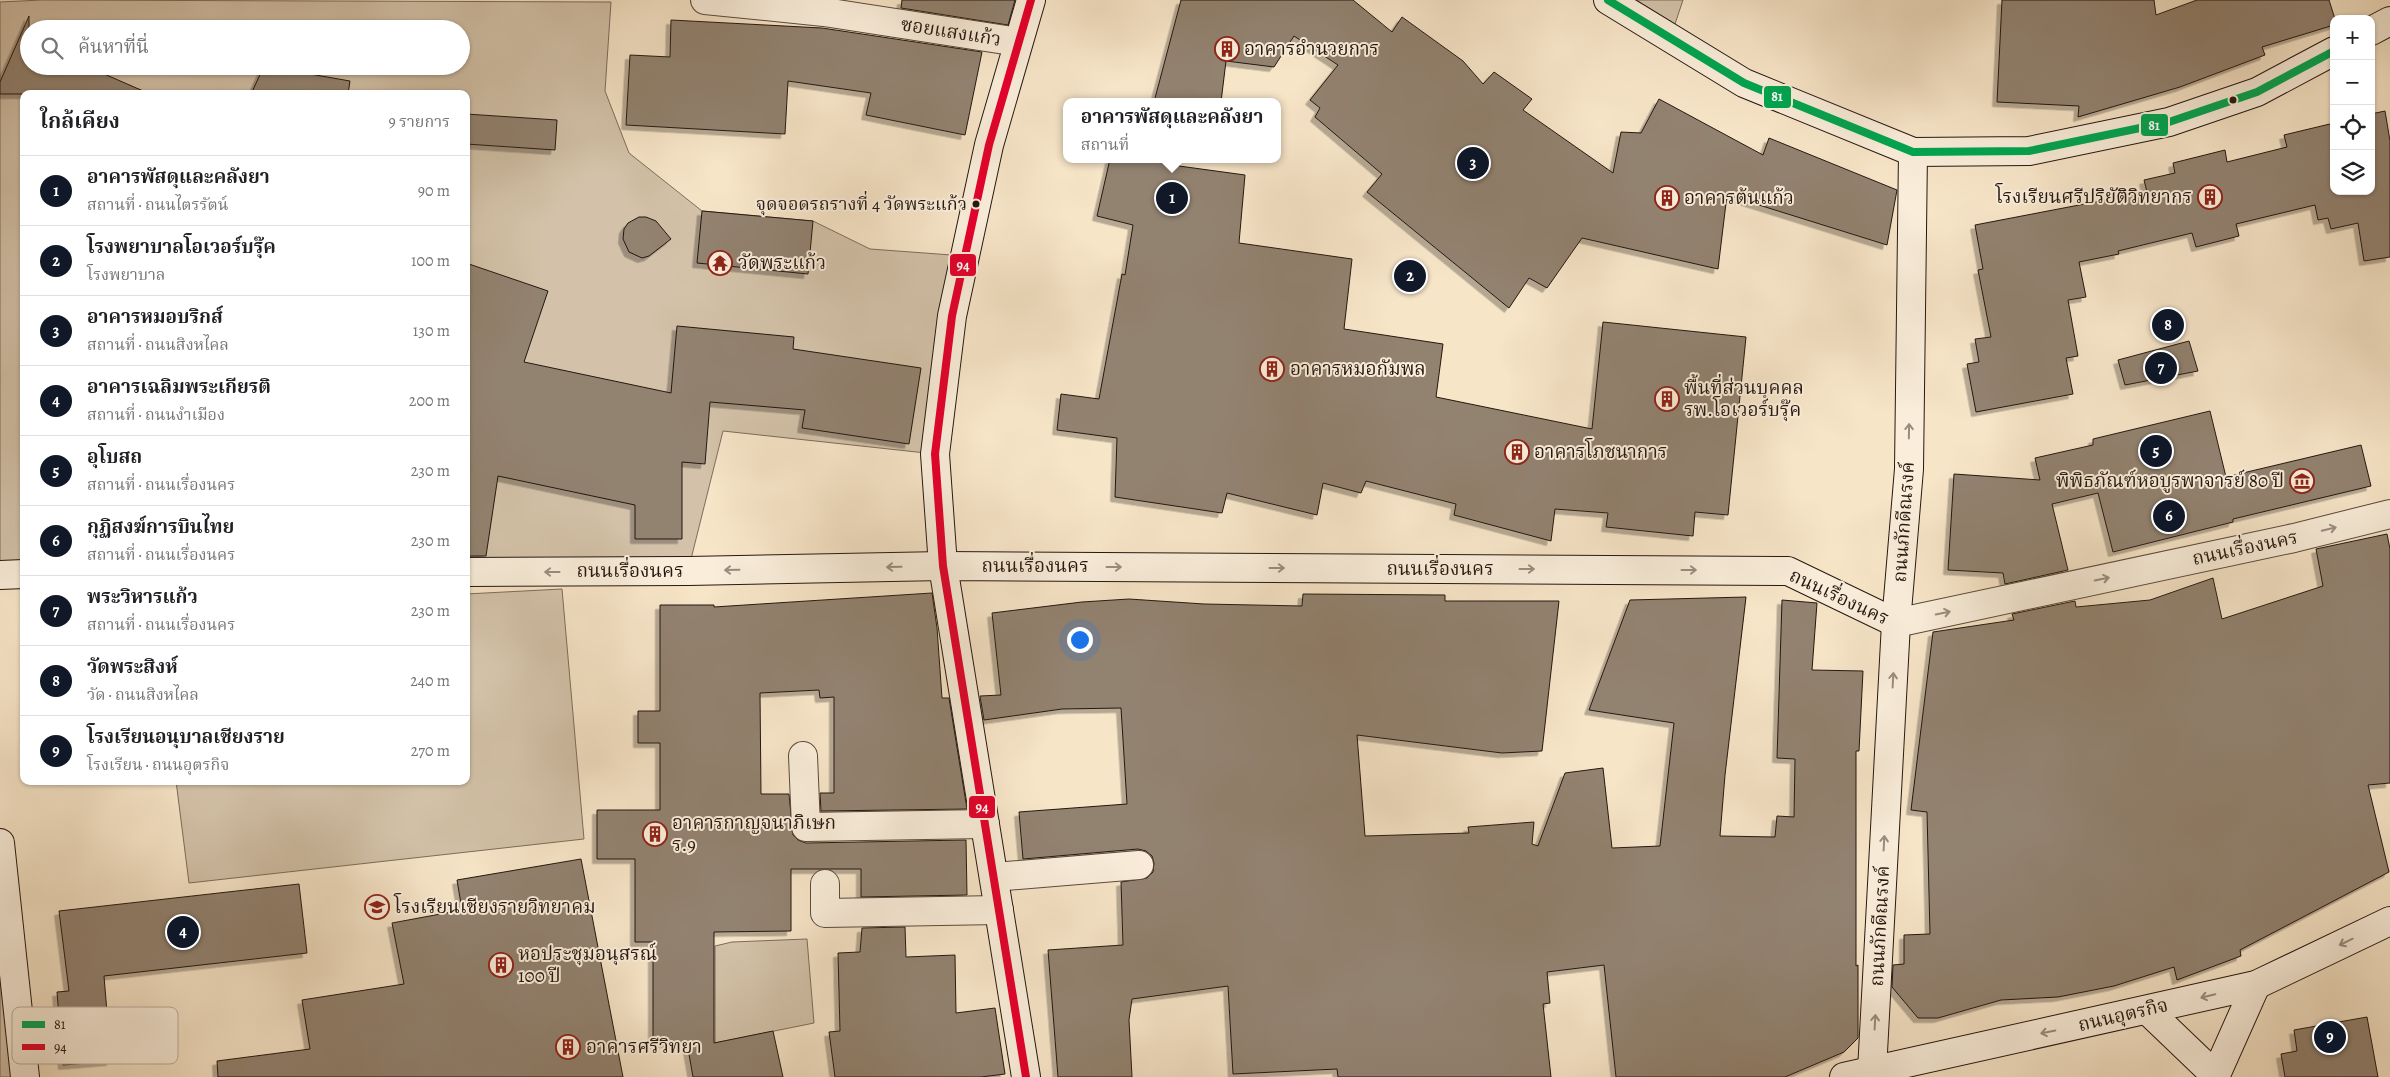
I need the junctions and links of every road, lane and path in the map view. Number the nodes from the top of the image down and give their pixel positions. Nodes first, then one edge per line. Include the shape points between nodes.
1 (705, 0) edge
2 (1031, 0) edge
3 (1608, 0) edge
4 (2390, 21) edge
5 (2375, 29) edge
6 (1018, 42) junction
7 (2330, 53) edge
8 (1913, 152) junction
9 (2390, 514) edge
10 (943, 566) junction
11 (470, 572) edge
12 (0, 574) edge
13 (20, 574) edge
14 (1896, 623) junction
15 (803, 756) dead end
16 (985, 824) junction
17 (0, 843) edge
18 (1139, 865) dead end
19 (994, 877) junction
20 (825, 884) dead end
21 (999, 910) junction
22 (2390, 921) edge
23 (2256, 985) junction
24 (18, 1007) edge
25 (2146, 1010) junction
26 (24, 1064) edge
27 (1872, 1071) junction
28 (2215, 1076) edge
29 (25, 1077) edge
30 (1026, 1077) edge
31 (1844, 1077) edge

1 - 6 street, ซอยแสงแก้ว via 824,12
2 - 6 street
3 - 8 street via 1744,83
4 - 5 street
6 - 10 street via 989,144 952,316 935,454
7 - 8 street via 2257,92 2169,122 2029,151
14 -> 8 street, ถนนภักดีณรงค์ via 1909,469
14 -> 9 street, ถนนเรื่องนคร via 2294,538
10 -> 11 street, ถนนเรื่องนคร
10 -> 14 street, ถนนเรื่องนคร via 1788,571
10 - 16 street
12 - 13 street
27 -> 14 street, ถนนภักดีณรงค์
15 - 16 street via 806,826
16 - 19 street
17 - 24 street
18 - 19 street
19 - 21 street
20 - 21 street via 825,914
21 - 30 street
22 -> 23 street, ถนนอุตรกิจ
23 -> 25 street, ถนนอุตรกิจ
23 - 28 street
25 -> 27 street, ถนนอุตรกิจ
25 - 28 street
26 - 29 street
27 - 31 street, ถนนอุตรกิจ

